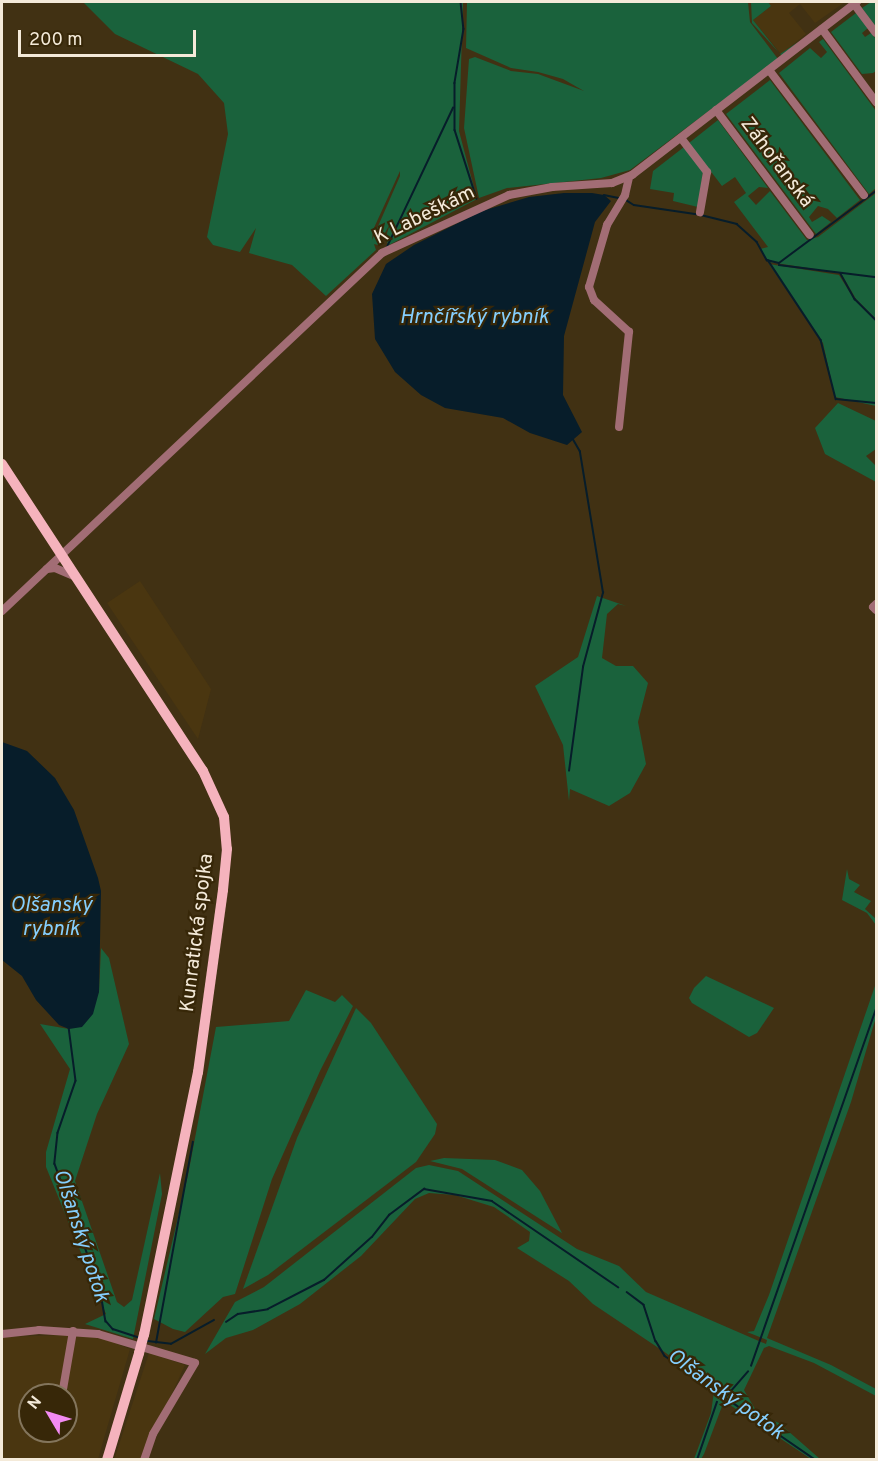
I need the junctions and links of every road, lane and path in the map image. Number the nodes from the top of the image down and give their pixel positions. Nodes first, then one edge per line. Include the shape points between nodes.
1 (856, 3) edge
2 (822, 29) junction
3 (876, 33) edge
4 (769, 70) junction
5 (876, 102) edge
6 (716, 110) junction
7 (681, 138) junction
8 (629, 177) junction
9 (864, 195) dead end
10 (700, 212) dead end
11 (810, 235) dead end
12 (619, 427) dead end
13 (2, 464) edge
14 (48, 537) junction
15 (76, 540) junction
16 (61, 555) junction
17 (46, 569) junction
18 (74, 576) junction
19 (2, 611) edge
20 (73, 1331) junction
21 (2, 1334) edge
22 (64, 1383) edge
23 (107, 1460) edge
24 (144, 1460) edge

1 - 2 street, K Labeškám
1 - 3 street
2 - 4 street, K Labeškám
2 - 5 street
4 - 6 street, K Labeškám
4 - 9 street
6 - 7 street, K Labeškám
6 - 11 street, Záhořanská
7 - 8 street, K Labeškám
7 - 10 street via 707,172
8 - 12 street via 625,195 607,225 589,287 594,300 629,332
8 - 15 street, K Labeškám via 612,183 509,195 382,253
13 - 14 main road, Kunratická spojka
14 - 15 street via 59,545
14 - 16 main road, Kunratická spojka
15 - 16 street, K Labeškám
16 - 17 street, K Labeškám
16 - 18 main road, Kunratická spojka
17 - 18 street via 56,568
17 - 19 street, K Labeškám
18 - 23 main road, Kunratická spojka, bridge via 203,771 221,807 226,832 223,890 198,1072 144,1334
20 - 21 street
20 - 22 street
20 - 24 street via 115,1337 195,1363 153,1434

